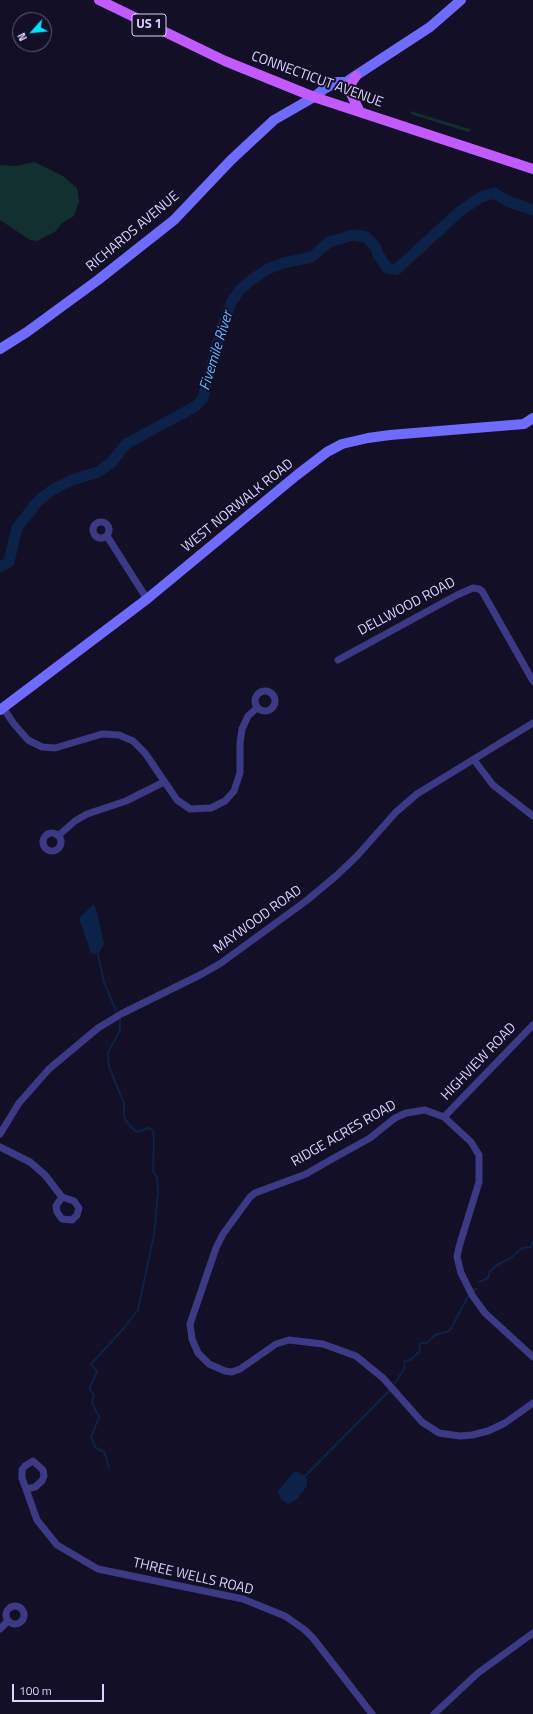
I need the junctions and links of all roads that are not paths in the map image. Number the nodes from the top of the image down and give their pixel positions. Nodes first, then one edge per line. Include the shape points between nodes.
1 (99, 0) edge
2 (461, 0) edge
3 (356, 76) junction
4 (314, 97) junction
5 (360, 112) junction
6 (533, 169) edge
7 (0, 349) edge
8 (533, 418) edge
9 (107, 536) dead end
10 (147, 599) junction
11 (338, 660) dead end
12 (533, 682) edge
13 (257, 708) dead end
14 (2, 709) edge
15 (533, 723) edge
16 (474, 760) junction
17 (164, 782) junction
18 (533, 816) edge
19 (58, 836) dead end
20 (533, 1025) edge
21 (444, 1117) junction
22 (0, 1134) edge
23 (0, 1147) edge
24 (62, 1197) dead end
25 (533, 1357) edge
26 (533, 1403) edge
27 (27, 1489) dead end
28 (8, 1621) dead end
29 (0, 1629) edge
30 (533, 1633) edge
31 (372, 1714) edge
32 (434, 1714) edge

1 - 4 main road, CONNECTICUT AVENUE / US 1 via 216,57
2 - 3 main road, RICHARDS AVENUE via 430,27
3 - 4 main road, RICHARDS AVENUE via 344,82 340,88
3 - 5 main road via 350,92
4 - 5 main road, CONNECTICUT AVENUE / US 1
4 - 7 main road, RICHARDS AVENUE via 274,120 254,137 174,220 145,244 27,332
5 - 6 main road, CONNECTICUT AVENUE / US 1
8 - 10 main road, WEST NORWALK ROAD via 524,424 390,435 342,444 327,452 241,518
9 - 10 street
10 - 14 main road, WEST NORWALK ROAD
11 - 12 street, DELLWOOD ROAD via 473,588 482,590
13 - 17 street via 248,716 242,730 240,773 234,791 225,801 211,808 190,809 177,800
14 - 17 street via 28,740 42,747 55,748 102,734 119,735 133,741 145,753
15 - 16 street, MAYWOOD ROAD
16 - 18 street via 493,785
16 - 22 street, MAYWOOD ROAD via 408,801 336,876 221,964 121,1014 78,1044 49,1068 19,1103
17 - 19 street via 126,801 87,814 74,821
20 - 21 street, HIGHVIEW ROAD
21 - 25 street, RIDGE ACRES ROAD via 471,1142 478,1155 479,1182 457,1257 461,1274 471,1294 493,1322
21 - 26 street, RIDGE ACRES ROAD via 424,1110 406,1113 395,1118 370,1138 306,1174 250,1197 216,1248 190,1324 192,1339 198,1353 209,1364 232,1372 282,1342 323,1344 356,1356 392,1387 430,1429 449,1435 472,1436 488,1431
23 - 24 street via 30,1162 45,1174
27 - 31 street, THREE WELLS ROAD via 29,1502 37,1520 57,1545 98,1569 243,1599 284,1616 313,1638
28 - 29 street
30 - 32 street via 478,1674

